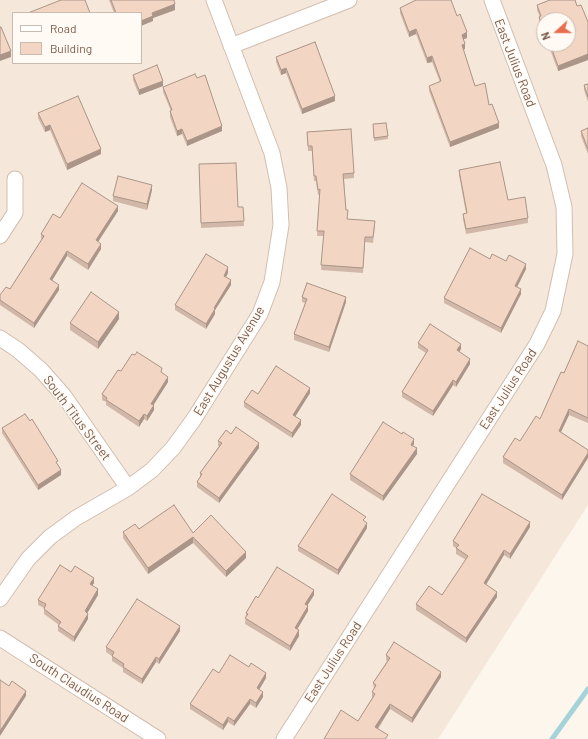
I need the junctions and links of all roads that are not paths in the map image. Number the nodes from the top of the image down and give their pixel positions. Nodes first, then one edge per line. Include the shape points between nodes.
1 (214, 0) edge
2 (349, 0) edge
3 (492, 0) edge
4 (231, 46) junction
5 (15, 180) dead end
6 (0, 236) edge
7 (0, 338) edge
8 (128, 488) junction
9 (0, 599) edge
10 (0, 638) edge
11 (158, 739) edge
12 (284, 739) edge

1 - 4 street, East Augustus Avenue
2 - 4 street
3 - 12 street, East Julius Road via 554,165 564,207 565,254 553,311 537,344
4 - 8 street, East Augustus Avenue via 272,153 279,188 281,225 272,282 260,314 194,419 173,448 152,470
5 - 6 street via 15,213
7 - 8 street, South Titus Street via 41,370 64,396
8 - 9 street, East Augustus Avenue via 76,518 50,537 28,559
10 - 11 street, South Claudius Road

